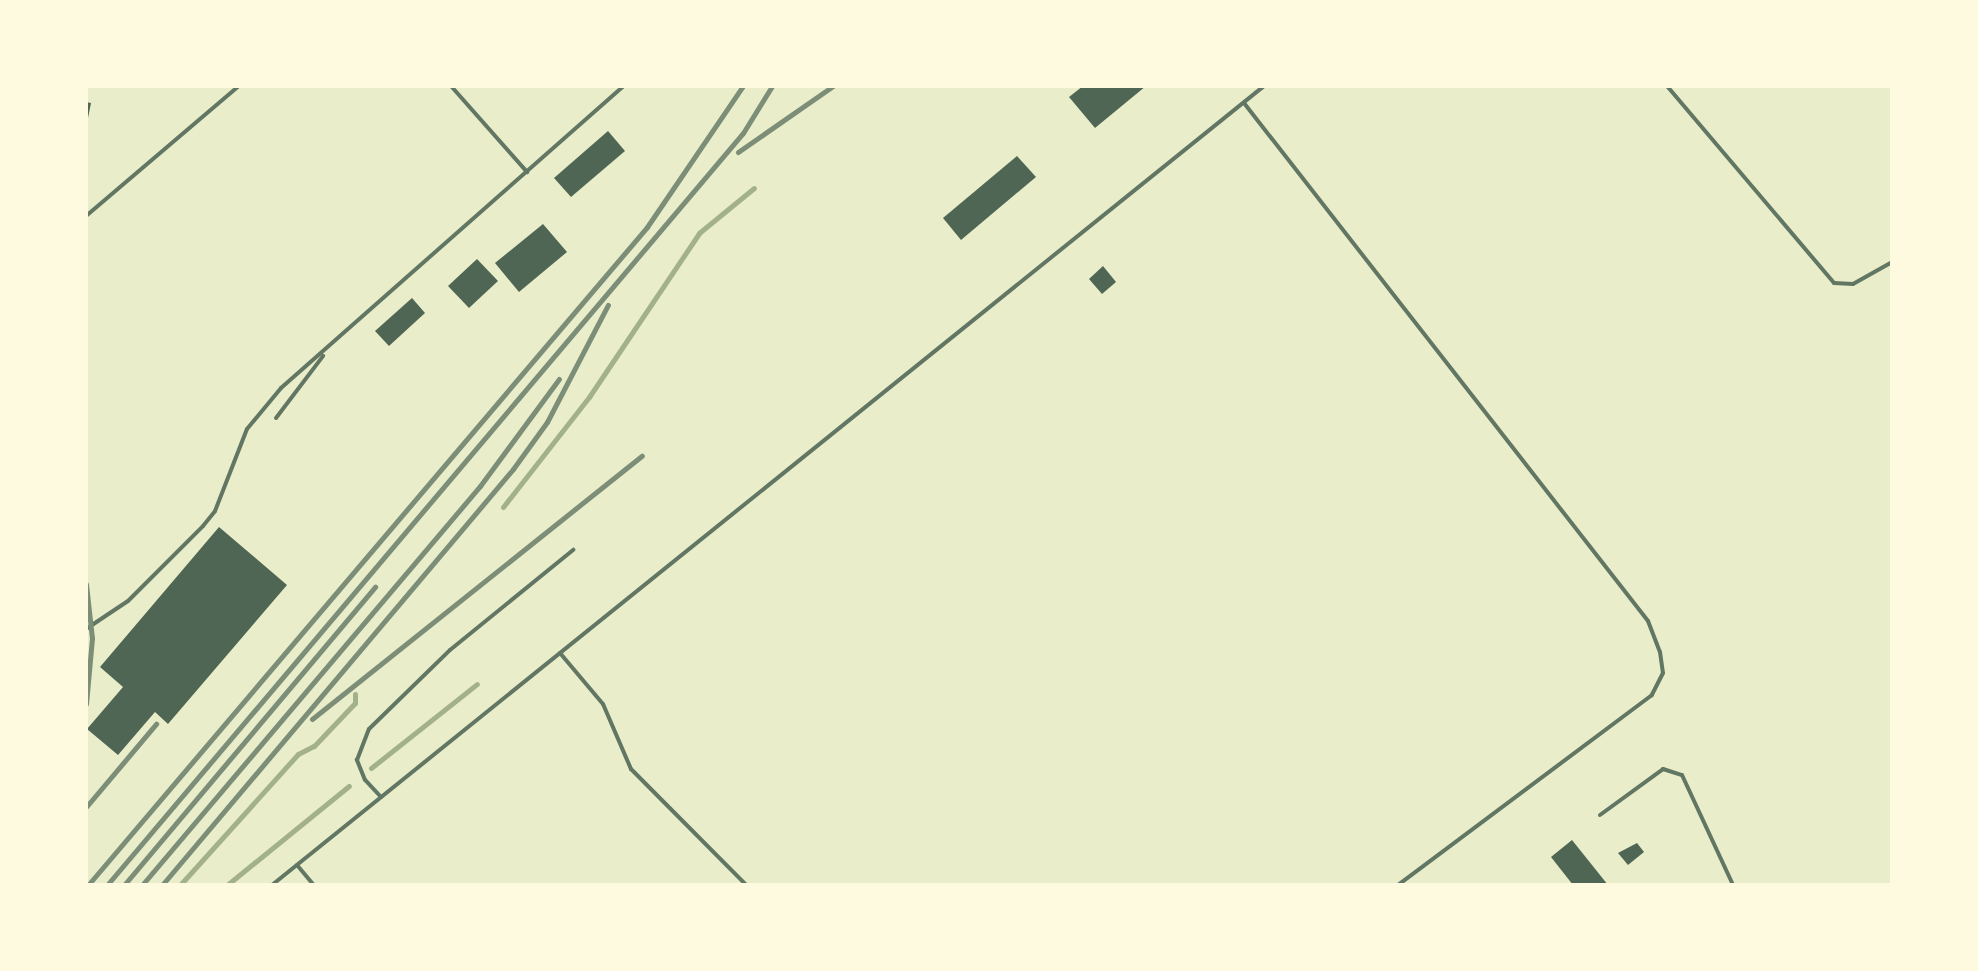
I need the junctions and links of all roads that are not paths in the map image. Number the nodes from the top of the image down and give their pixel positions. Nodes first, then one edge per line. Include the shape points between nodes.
1 (239, 86) edge
2 (451, 86) edge
3 (623, 86) edge
4 (1264, 86) edge
5 (1667, 86) edge
6 (1244, 103) junction
7 (527, 172) junction
8 (86, 216) edge
9 (1892, 262) edge
10 (327, 351) junction
11 (276, 418) dead end
12 (573, 550) dead end
13 (86, 629) edge
14 (560, 653) junction
15 (381, 797) junction
16 (1600, 815) dead end
17 (297, 865) junction
18 (272, 885) edge
19 (314, 885) edge
20 (746, 885) edge
21 (1398, 885) edge
22 (1733, 885) edge

1 - 8 lane
2 - 7 lane
3 - 7 lane
4 - 6 lane
5 - 9 lane via 1834,283 1853,284
6 - 14 lane
6 - 21 lane via 1648,621 1660,652 1663,673 1652,695
7 - 10 lane
10 - 11 lane
10 - 13 lane via 258,412 203,526 128,601
12 - 15 lane via 450,650 369,729 357,760 365,780
14 - 15 lane
14 - 20 lane via 603,704 631,769
15 - 17 lane
16 - 22 lane via 1656,774 1671,770 1691,789
17 - 18 lane
17 - 19 lane

